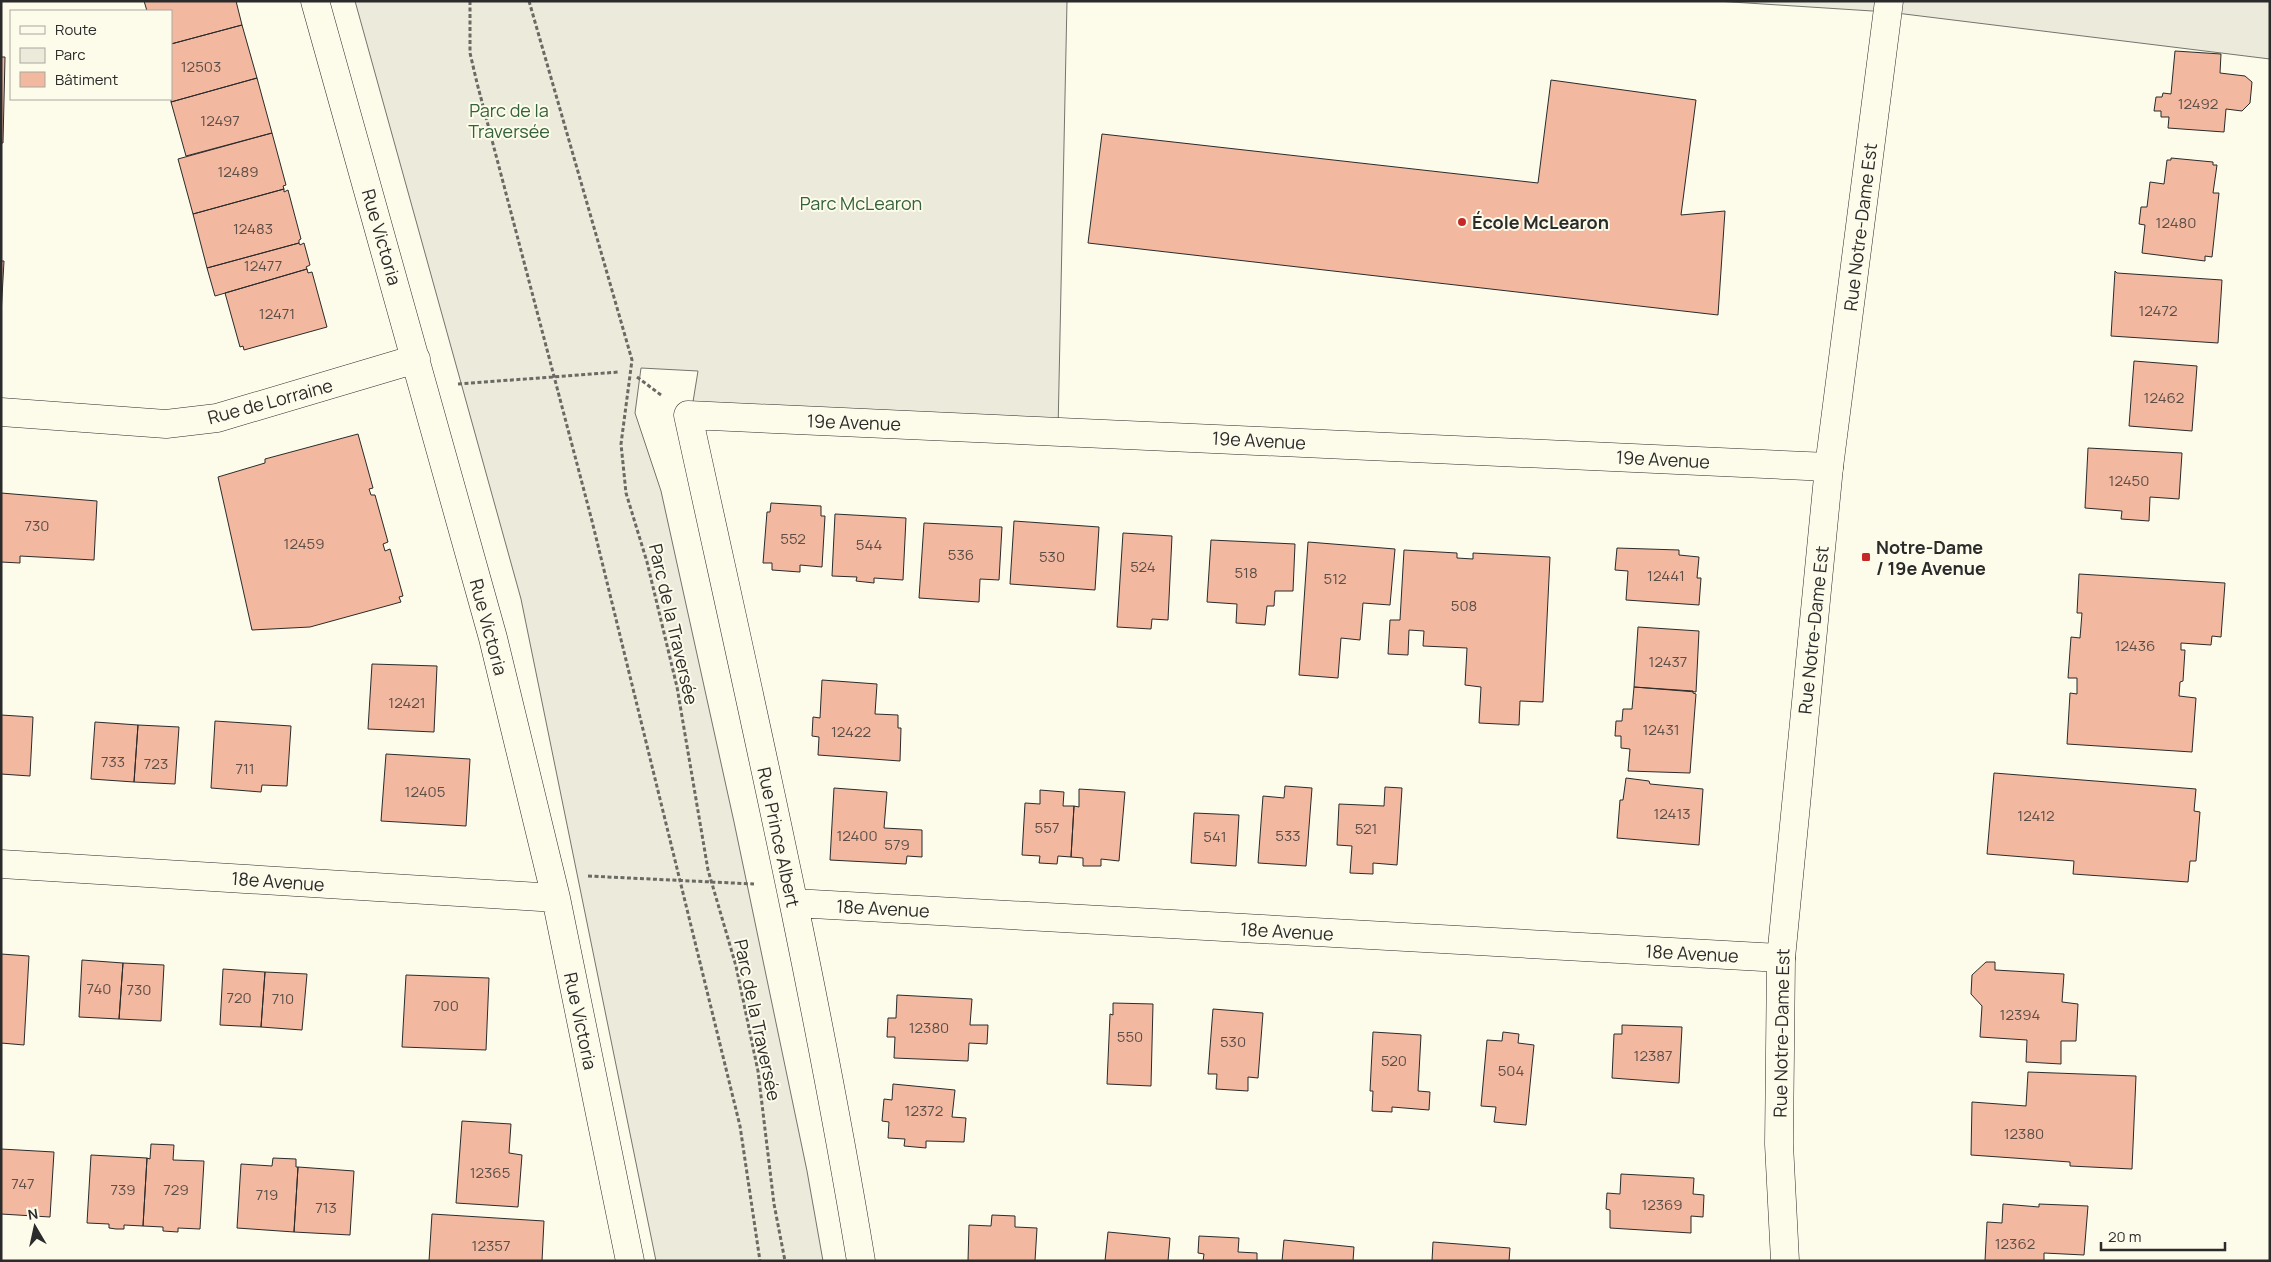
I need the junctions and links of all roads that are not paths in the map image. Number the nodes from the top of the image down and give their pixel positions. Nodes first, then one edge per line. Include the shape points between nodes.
1 (315, 1) edge
2 (1889, 1) edge
3 (416, 359) junction
4 (1, 412) edge
5 (688, 415) joint
6 (1829, 467) junction
7 (1, 864) edge
8 (553, 886) junction
9 (792, 894) junction
10 (1781, 958) junction
11 (630, 1261) edge
12 (861, 1261) edge
13 (1785, 1261) edge

1 - 3 street, Rue Victoria
2 - 6 street, Rue Notre-Dame Est
3 - 4 street, Rue de Lorraine via 217,418 166,424
3 - 8 street, Rue Victoria via 493,638
5 - 6 street, 19e Avenue
5 - 9 street, Rue Prince Albert
6 - 10 street, Rue Notre-Dame Est
7 - 8 street, 18e Avenue
8 - 11 street, Rue Victoria
9 - 10 street, 18e Avenue
9 - 12 street, Rue Prince Albert
10 - 13 street, Rue Notre-Dame Est via 1779,1144

